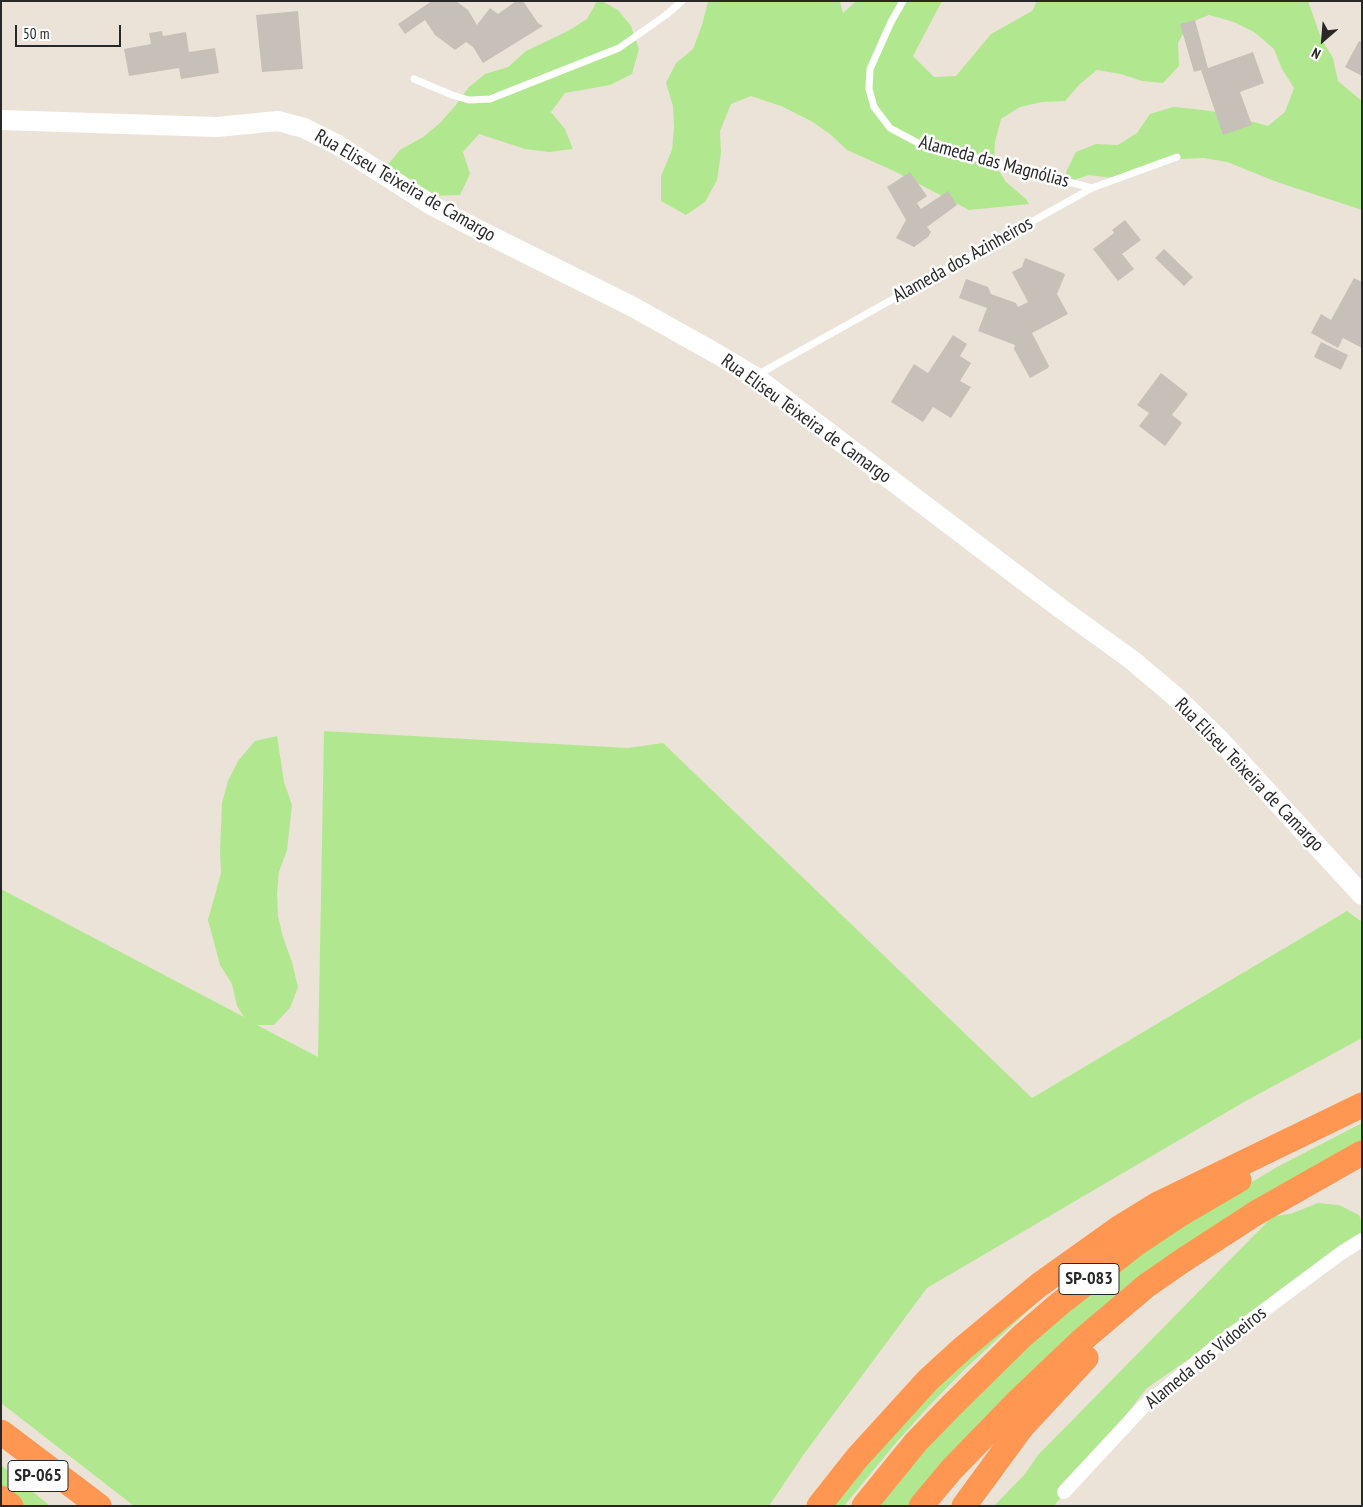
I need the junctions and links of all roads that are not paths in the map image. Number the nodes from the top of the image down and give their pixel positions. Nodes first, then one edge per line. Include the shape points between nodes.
1 (682, 1) edge
2 (903, 1) edge
3 (414, 79) dead end
4 (1, 120) edge
5 (1177, 157) dead end
6 (1092, 188) junction
7 (754, 376) junction
8 (1362, 895) edge
9 (1362, 1105) edge
10 (1362, 1113) edge
11 (1362, 1153) edge
12 (1289, 1195) junction
13 (1362, 1240) edge
14 (1, 1432) edge
15 (1, 1447) edge
16 (1064, 1492) dead end
17 (1, 1498) edge
18 (10, 1506) edge
19 (74, 1506) edge
20 (99, 1506) edge
21 (819, 1506) edge
22 (864, 1506) edge
23 (921, 1506) edge
24 (964, 1506) edge

1 - 3 lane via 619,48 490,98 469,100
2 - 6 lane, Alameda das Magnólias via 870,69 868,89 874,107 890,128 918,143
4 - 7 street, Rua Eliseu Teixeira de Camargo via 217,127 278,121 304,128 382,170 433,206 633,307
5 - 6 lane, Alameda dos Azinheiros
6 - 7 lane, Alameda dos Azinheiros
7 - 8 street, Rua Eliseu Teixeira de Camargo via 1132,660 1177,698 1220,740
9 - 21 highway via 1158,1204 1039,1285 928,1380 857,1458
10 - 22 highway, SP-083 via 1179,1215 1098,1272 1021,1337 965,1392 916,1442
11 - 12 highway, SP-083
12 - 23 highway, SP-083 via 1182,1261 1111,1315 1019,1400
12 - 24 highway via 1170,1284 1107,1338 1021,1428
13 - 16 street, Alameda dos Vidoeiros via 1216,1346 1143,1407
14 - 20 highway
15 - 19 highway, SP-065
17 - 18 highway, SP-065

